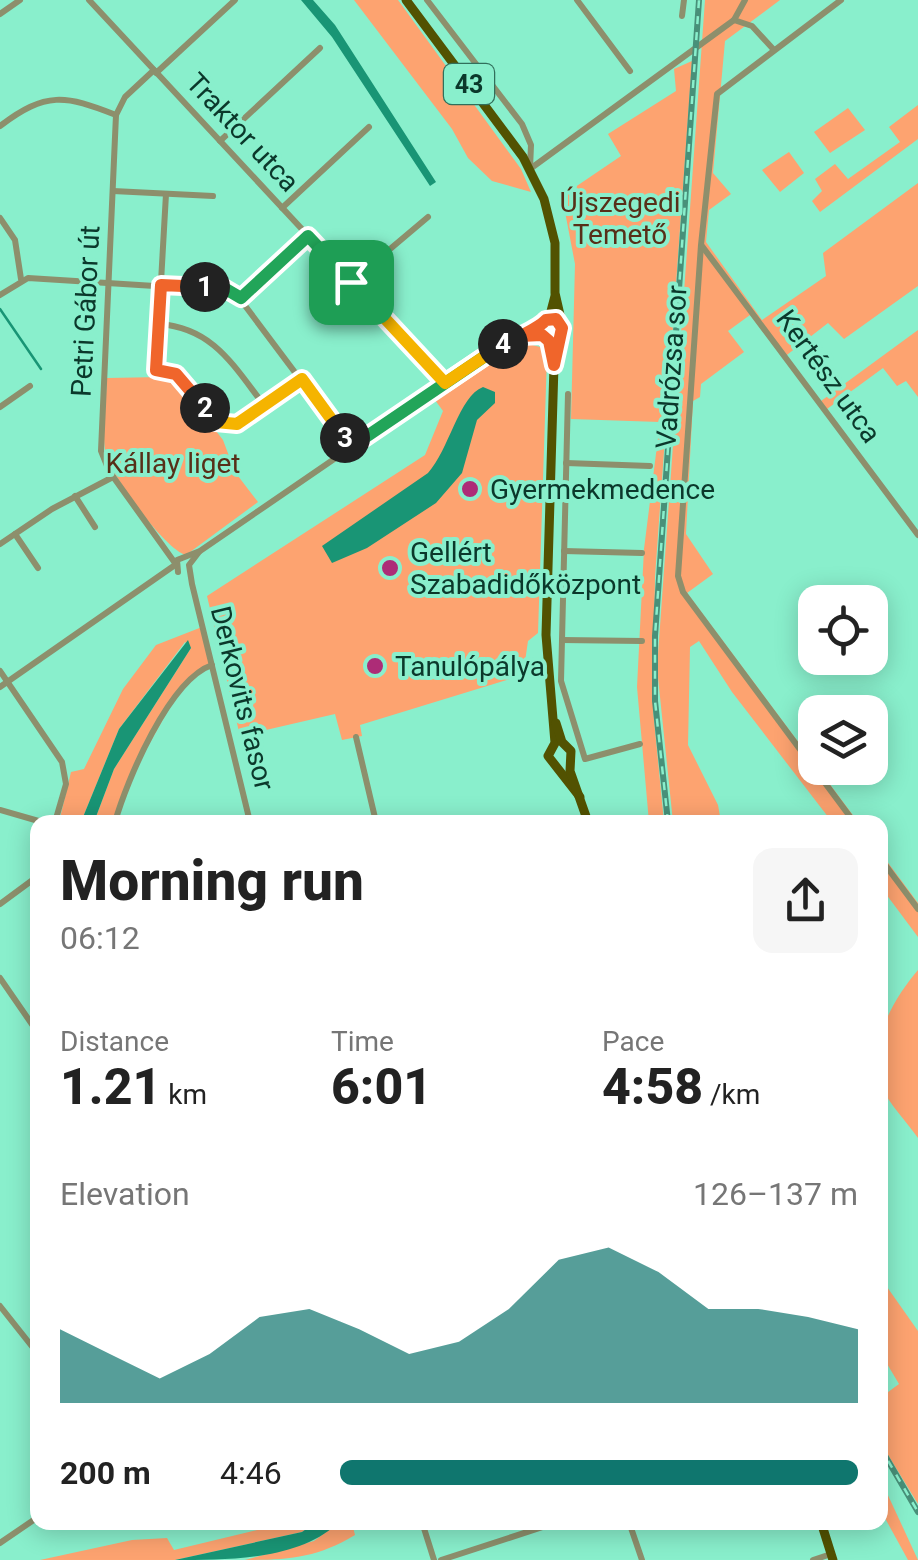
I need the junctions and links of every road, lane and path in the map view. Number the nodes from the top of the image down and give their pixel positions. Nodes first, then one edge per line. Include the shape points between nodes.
1 (20, 0) edge
2 (235, 0) edge
3 (406, 0) edge
4 (427, 0) edge
5 (577, 0) edge
6 (684, 0) edge
7 (745, 0) edge
8 (842, 0) edge
9 (94, 2) edge
10 (0, 14) edge
11 (682, 16) dead end
12 (734, 20) junction
13 (320, 48) dead end
14 (774, 50) junction
15 (630, 71) dead end
16 (155, 72) junction
17 (116, 114) junction
18 (0, 126) edge
19 (369, 128) dead end
20 (220, 141) junction
21 (530, 169) junction
22 (113, 191) junction
23 (166, 194) junction
24 (213, 196) dead end
25 (282, 208) junction
26 (0, 218) edge
27 (428, 218) dead end
28 (308, 236) junction
29 (702, 245) junction
30 (21, 279) junction
31 (108, 282) junction
32 (351, 282) junction
33 (161, 285) junction
34 (0, 295) edge
35 (241, 298) junction
36 (158, 324) junction
37 (550, 330) junction
38 (302, 379) junction
39 (445, 383) junction
40 (30, 386) dead end
41 (568, 394) dead end
42 (264, 405) junction
43 (0, 407) edge
44 (351, 447) junction
45 (566, 464) junction
46 (650, 466) dead end
47 (112, 477) junction
48 (75, 496) junction
49 (96, 526) dead end
50 (15, 534) junction
51 (918, 536) edge
52 (0, 544) edge
53 (200, 551) junction
54 (564, 551) junction
55 (642, 553) dead end
56 (179, 565) junction
57 (189, 566) junction
58 (38, 568) dead end
59 (192, 584) junction
60 (562, 640) junction
61 (642, 641) dead end
62 (212, 665) junction
63 (0, 672) edge
64 (4, 684) edge
65 (356, 737) dead end
66 (558, 743) junction
67 (640, 744) dead end
68 (564, 763) junction
69 (0, 810) edge
70 (57, 815) edge
71 (118, 815) edge
72 (248, 815) edge
73 (374, 815) edge
74 (586, 815) edge
75 (849, 815) edge
76 (30, 819) edge
77 (888, 869) edge
78 (30, 882) edge
79 (0, 904) edge
80 (918, 909) edge
81 (0, 978) edge
82 (30, 1021) edge
83 (0, 1306) edge
84 (30, 1344) edge
85 (30, 1522) edge
86 (425, 1530) edge
87 (533, 1530) edge
88 (632, 1530) edge
89 (824, 1530) edge
90 (0, 1543) edge
91 (832, 1557) edge
92 (437, 1560) edge
93 (642, 1560) edge
94 (813, 1560) edge

1 - 10 street
2 - 16 street
3 - 21 main road, 43
4 - 21 street via 522,124 531,144
5 - 15 street
6 - 11 street
7 - 12 street
8 - 14 street
9 - 16 street, Traktor utca
12 - 14 street via 752,26
12 - 21 street
13 - 20 street
14 - 29 street, Vadrózsa sor via 718,94
16 - 17 street
16 - 20 street, Traktor utca
17 - 18 street via 59,98 34,104
17 - 22 street, Petri Gábor út
19 - 25 street
20 - 25 street, Traktor utca
21 - 37 main road, 43 via 550,218
22 - 23 street
22 - 31 street, Petri Gábor út
23 - 24 street
23 - 33 street
25 - 28 street, Traktor utca
26 - 30 street via 16,244
27 - 32 street
28 - 32 street, Traktor utca
28 - 35 street
29 - 51 street, Kertész utca
29 - 75 street, Vadrózsa sor via 678,584
30 - 31 street
30 - 34 street
31 - 33 street
31 - 47 street, Petri Gábor út via 101,451
32 - 39 street, Traktor utca
33 - 35 street via 224,288
33 - 36 street
35 - 38 street
36 - 42 street via 186,326 216,343
36 - 42 street via 156,370 184,381 221,425 237,424
37 - 39 street via 511,339
37 - 66 main road, 43 via 546,635
38 - 42 street
38 - 44 street
39 - 44 street
40 - 43 street
41 - 45 street
44 - 53 street
45 - 46 street
45 - 54 street
47 - 48 street
47 - 56 street, Petri Gábor út
48 - 49 street
48 - 50 street
50 - 52 street
50 - 58 street
53 - 56 street
53 - 57 street
54 - 55 street
54 - 60 street
56 - 57 street
56 - 59 street, Petri Gábor út
56 - 64 street
57 - 59 street, Derkovits fasor
59 - 62 street, Derkovits fasor
60 - 61 street
60 - 67 street via 561,682 584,759
62 - 71 street via 184,682
62 - 72 street, Derkovits fasor
63 - 64 street
64 - 70 street via 64,770
65 - 73 street
66 - 68 main road, 43 via 572,751
66 - 68 main road, 43 via 548,756
68 - 74 main road, 43
69 - 76 street
77 - 80 street
78 - 79 street
81 - 82 street
83 - 84 street
85 - 90 street
86 - 92 street
87 - 92 street
88 - 93 street
89 - 91 main road
91 - 94 street

